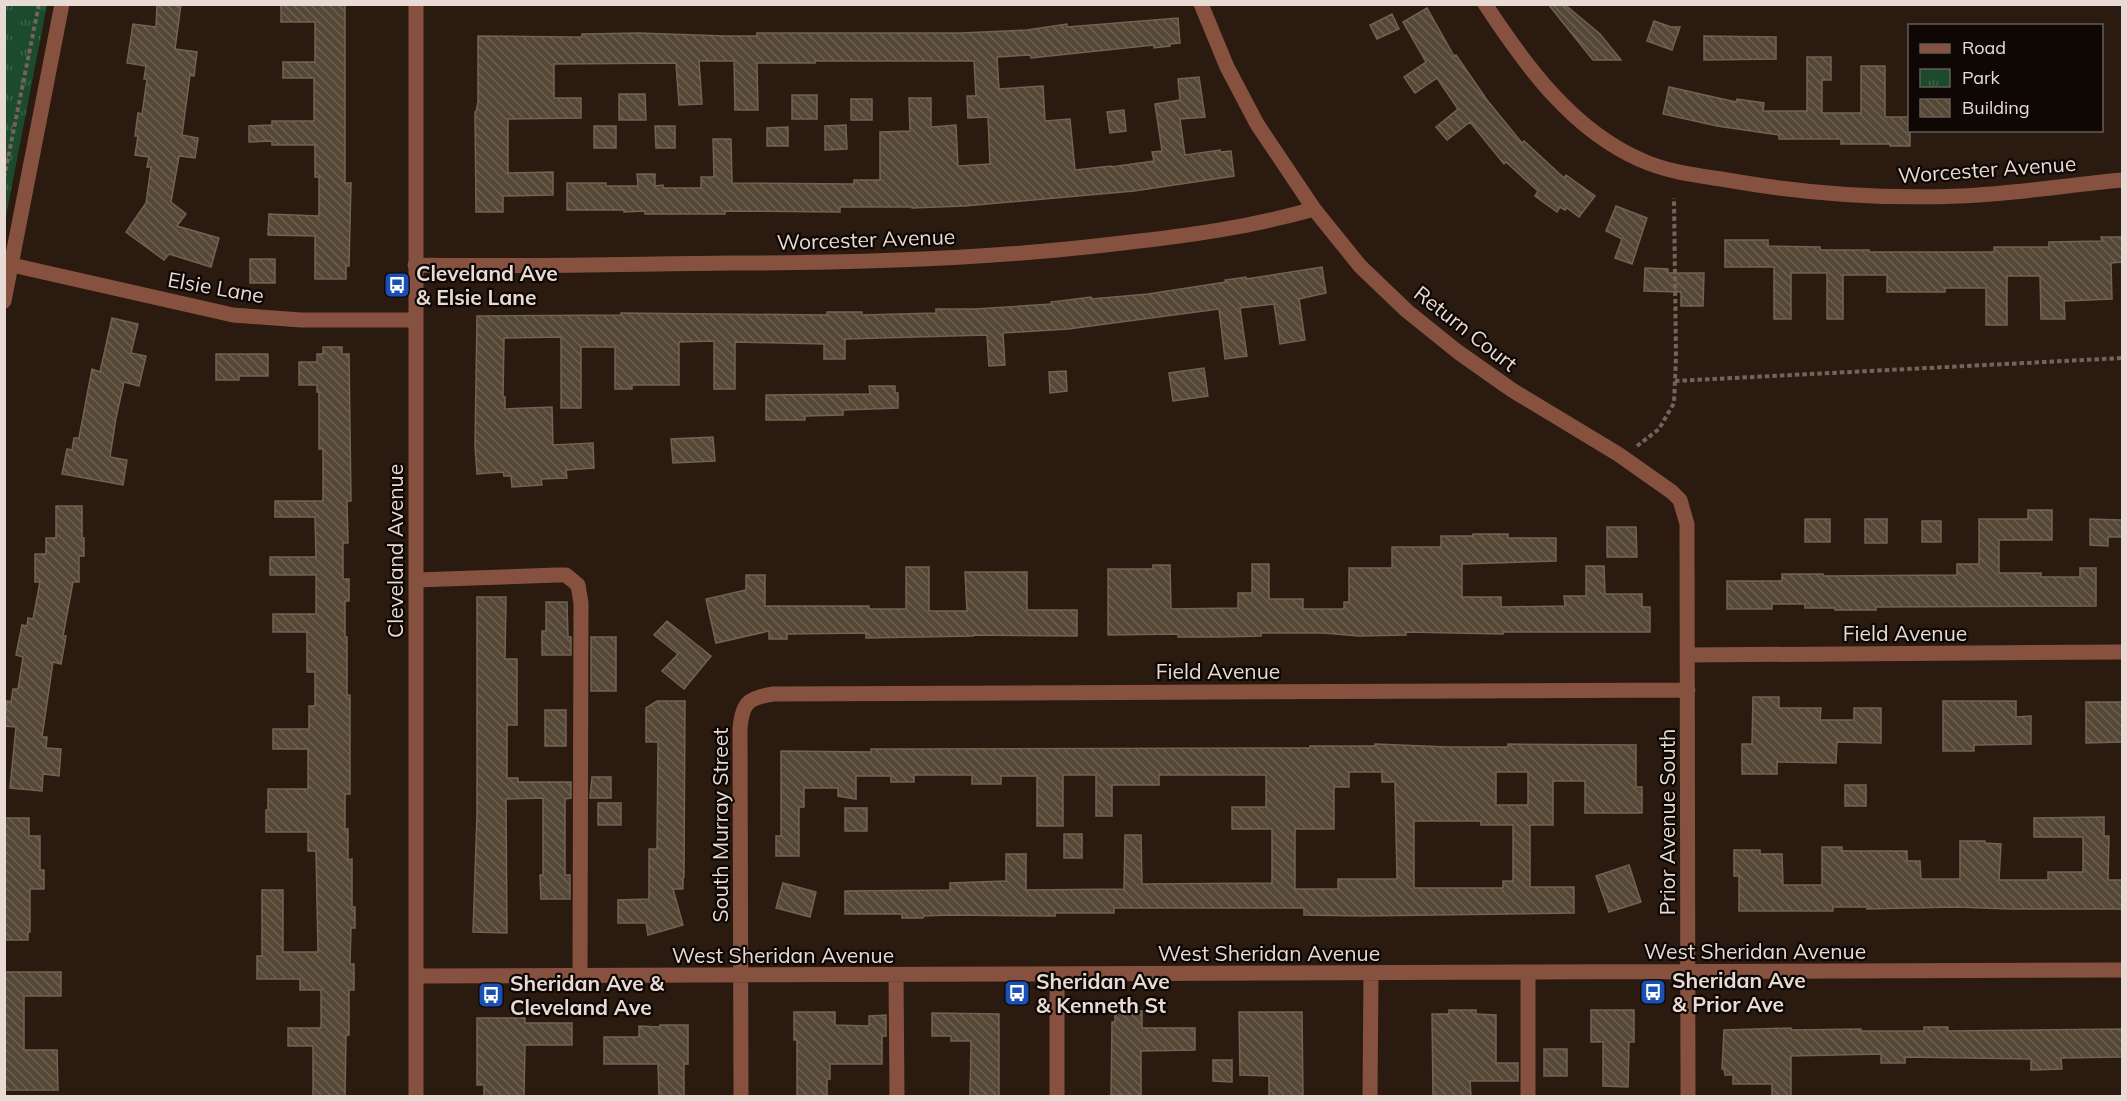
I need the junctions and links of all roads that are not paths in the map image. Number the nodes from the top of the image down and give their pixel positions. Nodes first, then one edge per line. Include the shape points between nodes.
1 (62, 4) edge
2 (416, 4) edge
3 (1200, 4) edge
4 (1485, 4) edge
5 (2122, 180) edge
6 (1314, 209) junction
7 (12, 265) junction
8 (415, 265) junction
9 (4, 301) edge
10 (415, 320) junction
11 (416, 580) junction
12 (2122, 652) edge
13 (1688, 655) junction
14 (1688, 690) junction
15 (749, 701) joint
16 (2122, 970) edge
17 (1687, 972) junction
18 (1371, 973) junction
19 (1528, 973) junction
20 (896, 975) junction
21 (1058, 975) junction
22 (416, 976) junction
23 (580, 976) junction
24 (741, 976) junction
25 (416, 1096) edge
26 (741, 1096) edge
27 (897, 1096) edge
28 (1057, 1096) edge
29 (1370, 1096) edge
30 (1528, 1096) edge
31 (1688, 1096) edge

1 - 7 street
2 - 8 street, Cleveland Avenue
3 - 6 street, Return Court via 1257,124
4 - 5 street, Worcester Avenue via 1531,69 1563,105 1602,138 1641,160 1677,172 1835,195 1910,198
6 - 8 street, Worcester Avenue via 1221,230 1150,240 936,259
6 - 13 street, Return Court via 1360,266 1458,352 1512,390 1618,454 1680,500 1687,525
7 - 9 street
7 - 10 street, Elsie Lane via 233,315 301,320
8 - 10 street, Cleveland Avenue
10 - 11 street, Cleveland Avenue
11 - 22 street, Cleveland Avenue
11 - 23 street via 566,575 578,585
12 - 13 street, Field Avenue
13 - 14 street, Prior Avenue South
14 - 15 street, Field Avenue via 785,693
14 - 17 street, Prior Avenue South
15 - 24 street, South Murray Street via 741,715 740,729
16 - 17 street, West Sheridan Avenue
17 - 19 street, West Sheridan Avenue
17 - 31 street, Prior Avenue South
18 - 19 street, West Sheridan Avenue
18 - 21 street, West Sheridan Avenue
18 - 29 street
19 - 30 street
20 - 21 street, West Sheridan Avenue
20 - 24 street, West Sheridan Avenue
20 - 27 street
21 - 28 street
22 - 23 street, West Sheridan Avenue
22 - 25 street, Cleveland Avenue
23 - 24 street, West Sheridan Avenue
24 - 26 street, South Murray Street

